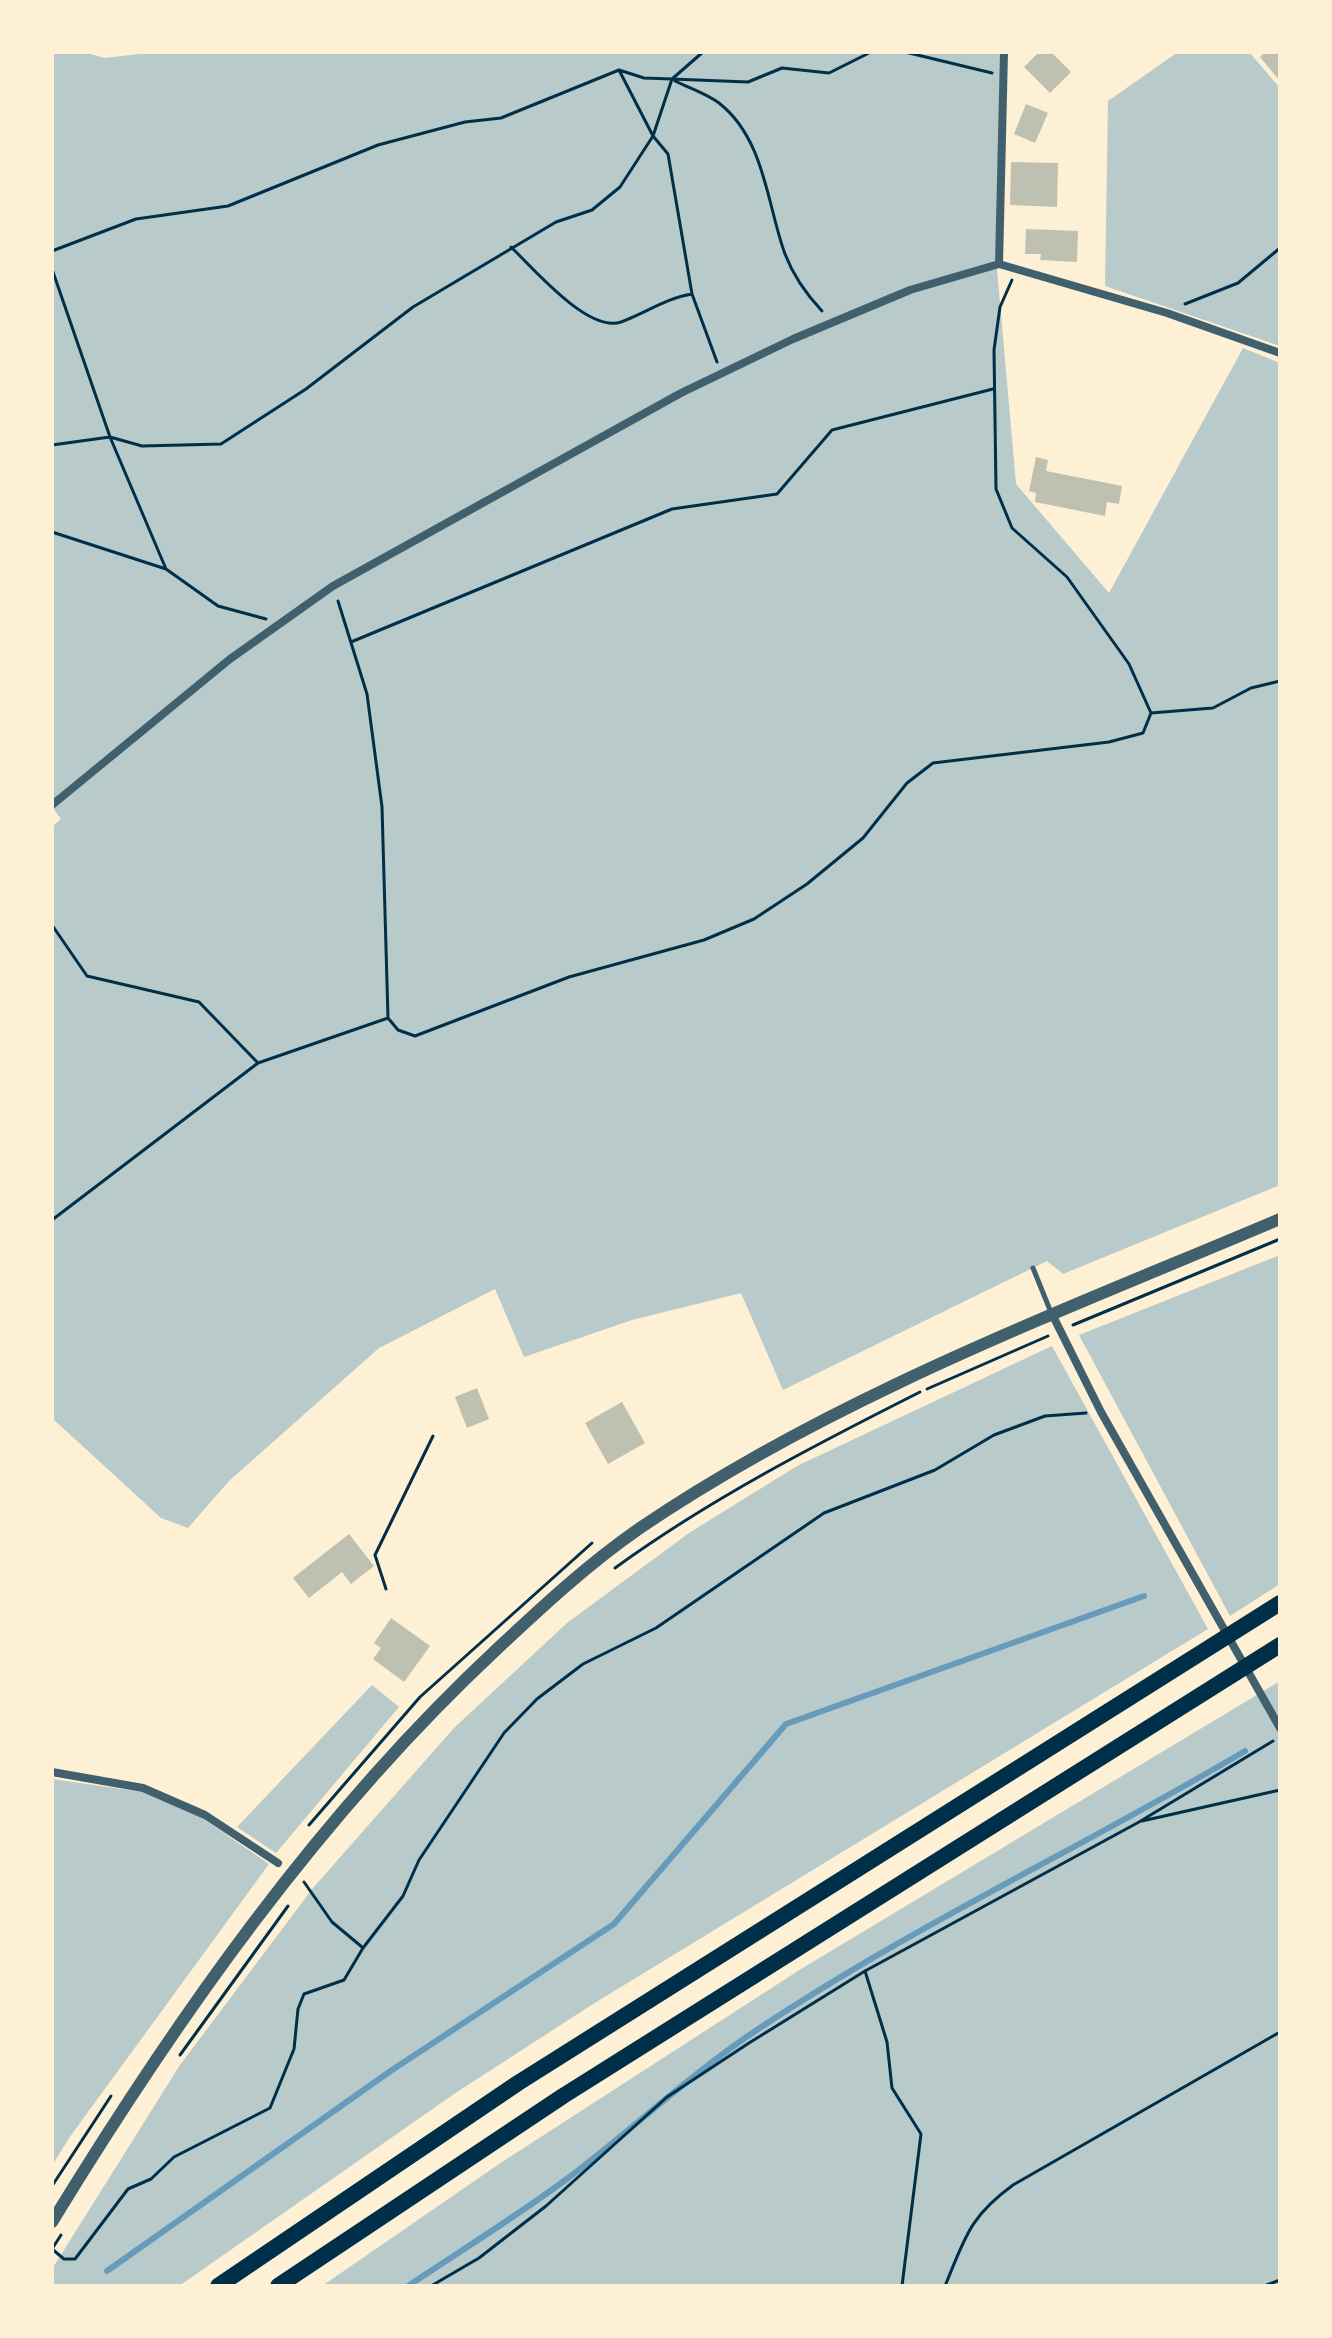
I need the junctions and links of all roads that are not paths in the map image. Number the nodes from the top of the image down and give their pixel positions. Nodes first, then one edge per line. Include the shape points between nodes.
1 (1004, 52) edge
2 (999, 264) junction
3 (1280, 353) edge
4 (52, 805) edge
5 (1280, 1219) edge
6 (1033, 1268) dead end
7 (1053, 1316) junction
8 (1280, 1603) edge
9 (1274, 1649) edge
10 (1280, 1728) edge
11 (52, 1772) edge
12 (278, 1863) dead end
13 (52, 2222) edge
14 (218, 2286) edge
15 (278, 2286) edge

1 - 2 street
2 - 3 street via 1167,313
2 - 4 street via 910,290 722,373 333,586 230,659
5 - 7 street
6 - 7 lane
7 - 10 street via 1101,1412
7 - 13 street via 791,1438 704,1487 592,1563 433,1708 355,1793 160,2054
8 - 14 highway via 518,2083
9 - 15 highway via 576,2088
11 - 12 street via 143,1788 205,1815

